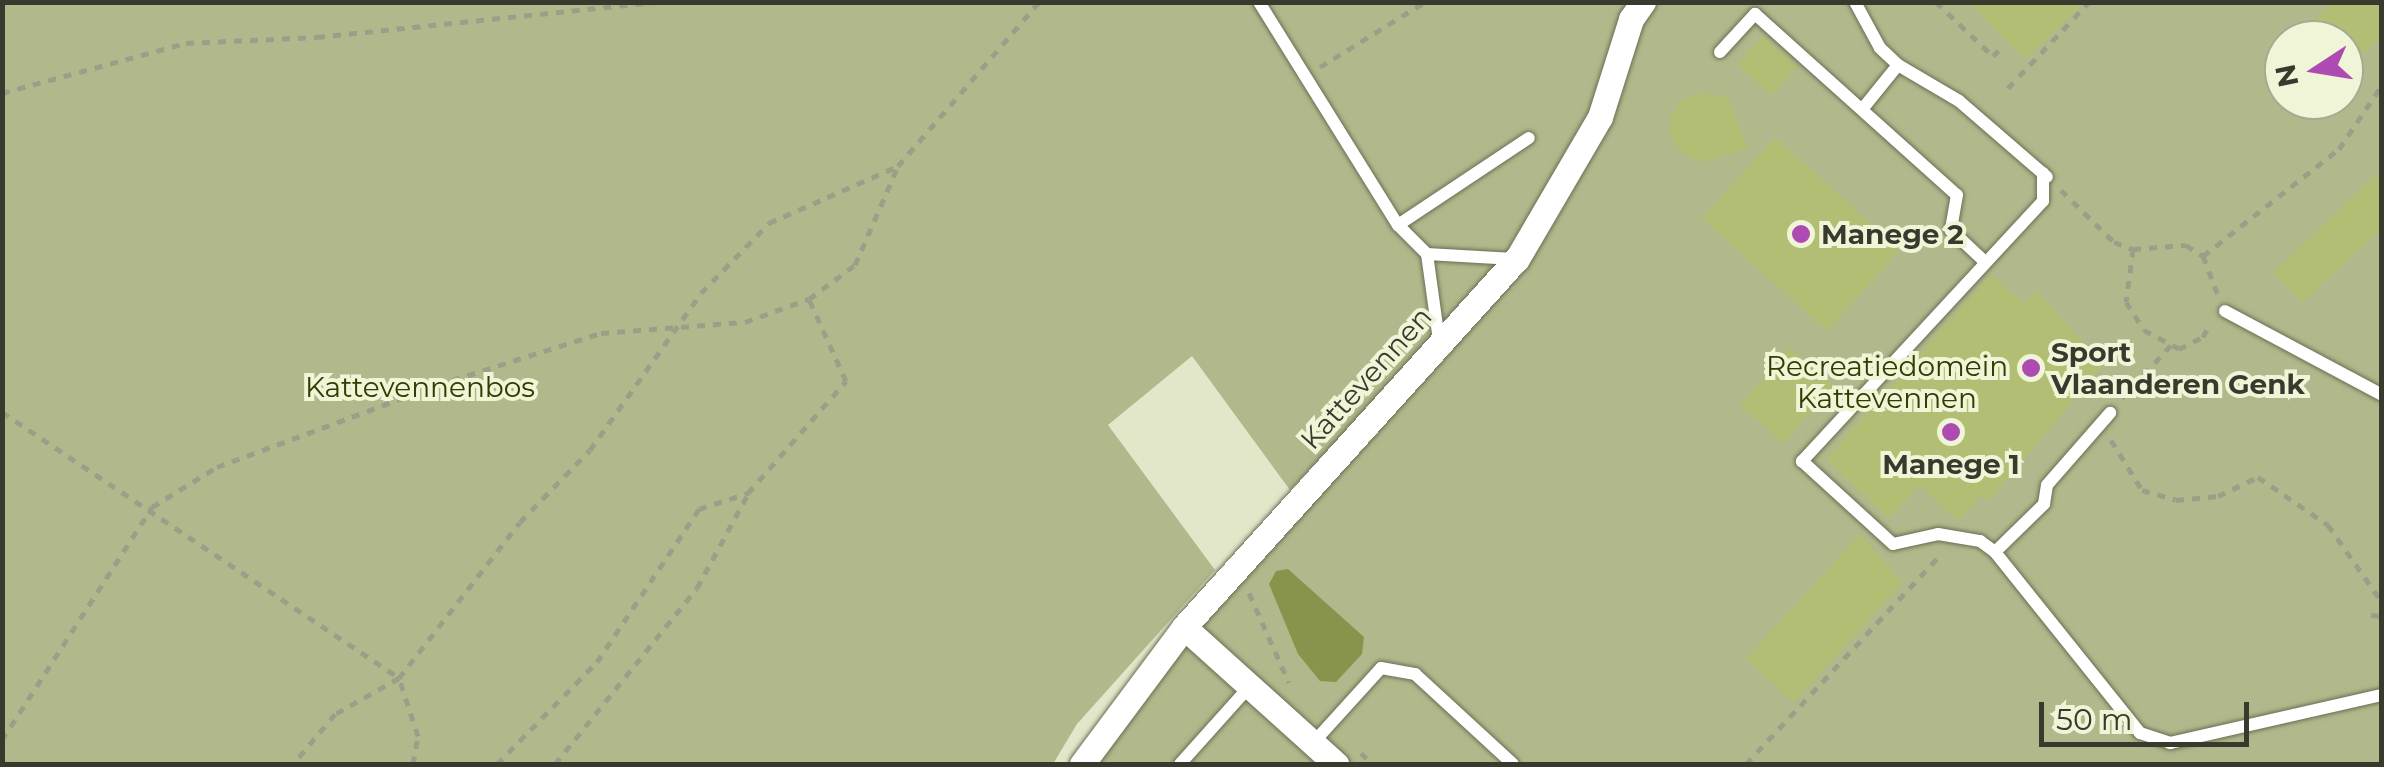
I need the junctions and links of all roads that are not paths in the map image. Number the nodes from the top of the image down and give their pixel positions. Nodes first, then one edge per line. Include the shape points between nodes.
1 (1258, 2) edge
2 (1855, 2) edge
3 (1633, 8) edge
4 (1720, 52) dead end
5 (1898, 65) junction
6 (1864, 107) junction
7 (1529, 138) dead end
8 (1398, 224) junction
9 (1427, 254) junction
10 (1517, 258) junction
11 (1985, 262) junction
12 (2225, 311) dead end
13 (1439, 340) junction
14 (2382, 395) edge
15 (2106, 419) road end
16 (1995, 552) junction
17 (1184, 628) junction
18 (1250, 686) junction
19 (2382, 695) edge
20 (1320, 734) junction
21 (1082, 764) edge
22 (1180, 764) edge
23 (1336, 764) edge
24 (1513, 764) edge

1 - 8 lane
2 - 5 lane via 1880,48
3 - 10 street, Kattevennen via 1600,117
4 - 6 lane via 1756,14
5 - 6 lane
5 - 11 lane via 1959,101 2046,176 2044,201
6 - 11 lane via 1957,195 1951,230
7 - 8 lane
8 - 9 lane
9 - 10 lane
9 - 13 lane
10 - 13 street, Kattevennen
11 - 16 lane via 1802,462 1893,544 1938,534
12 - 14 lane
13 - 17 street, Kattevennen
15 - 16 lane via 2047,485 2044,504
16 - 19 lane via 2140,734 2170,743
17 - 18 street
17 - 21 street, Kattevennen
18 - 20 street
18 - 22 lane
20 - 23 street
20 - 24 lane via 1381,668 1415,674

